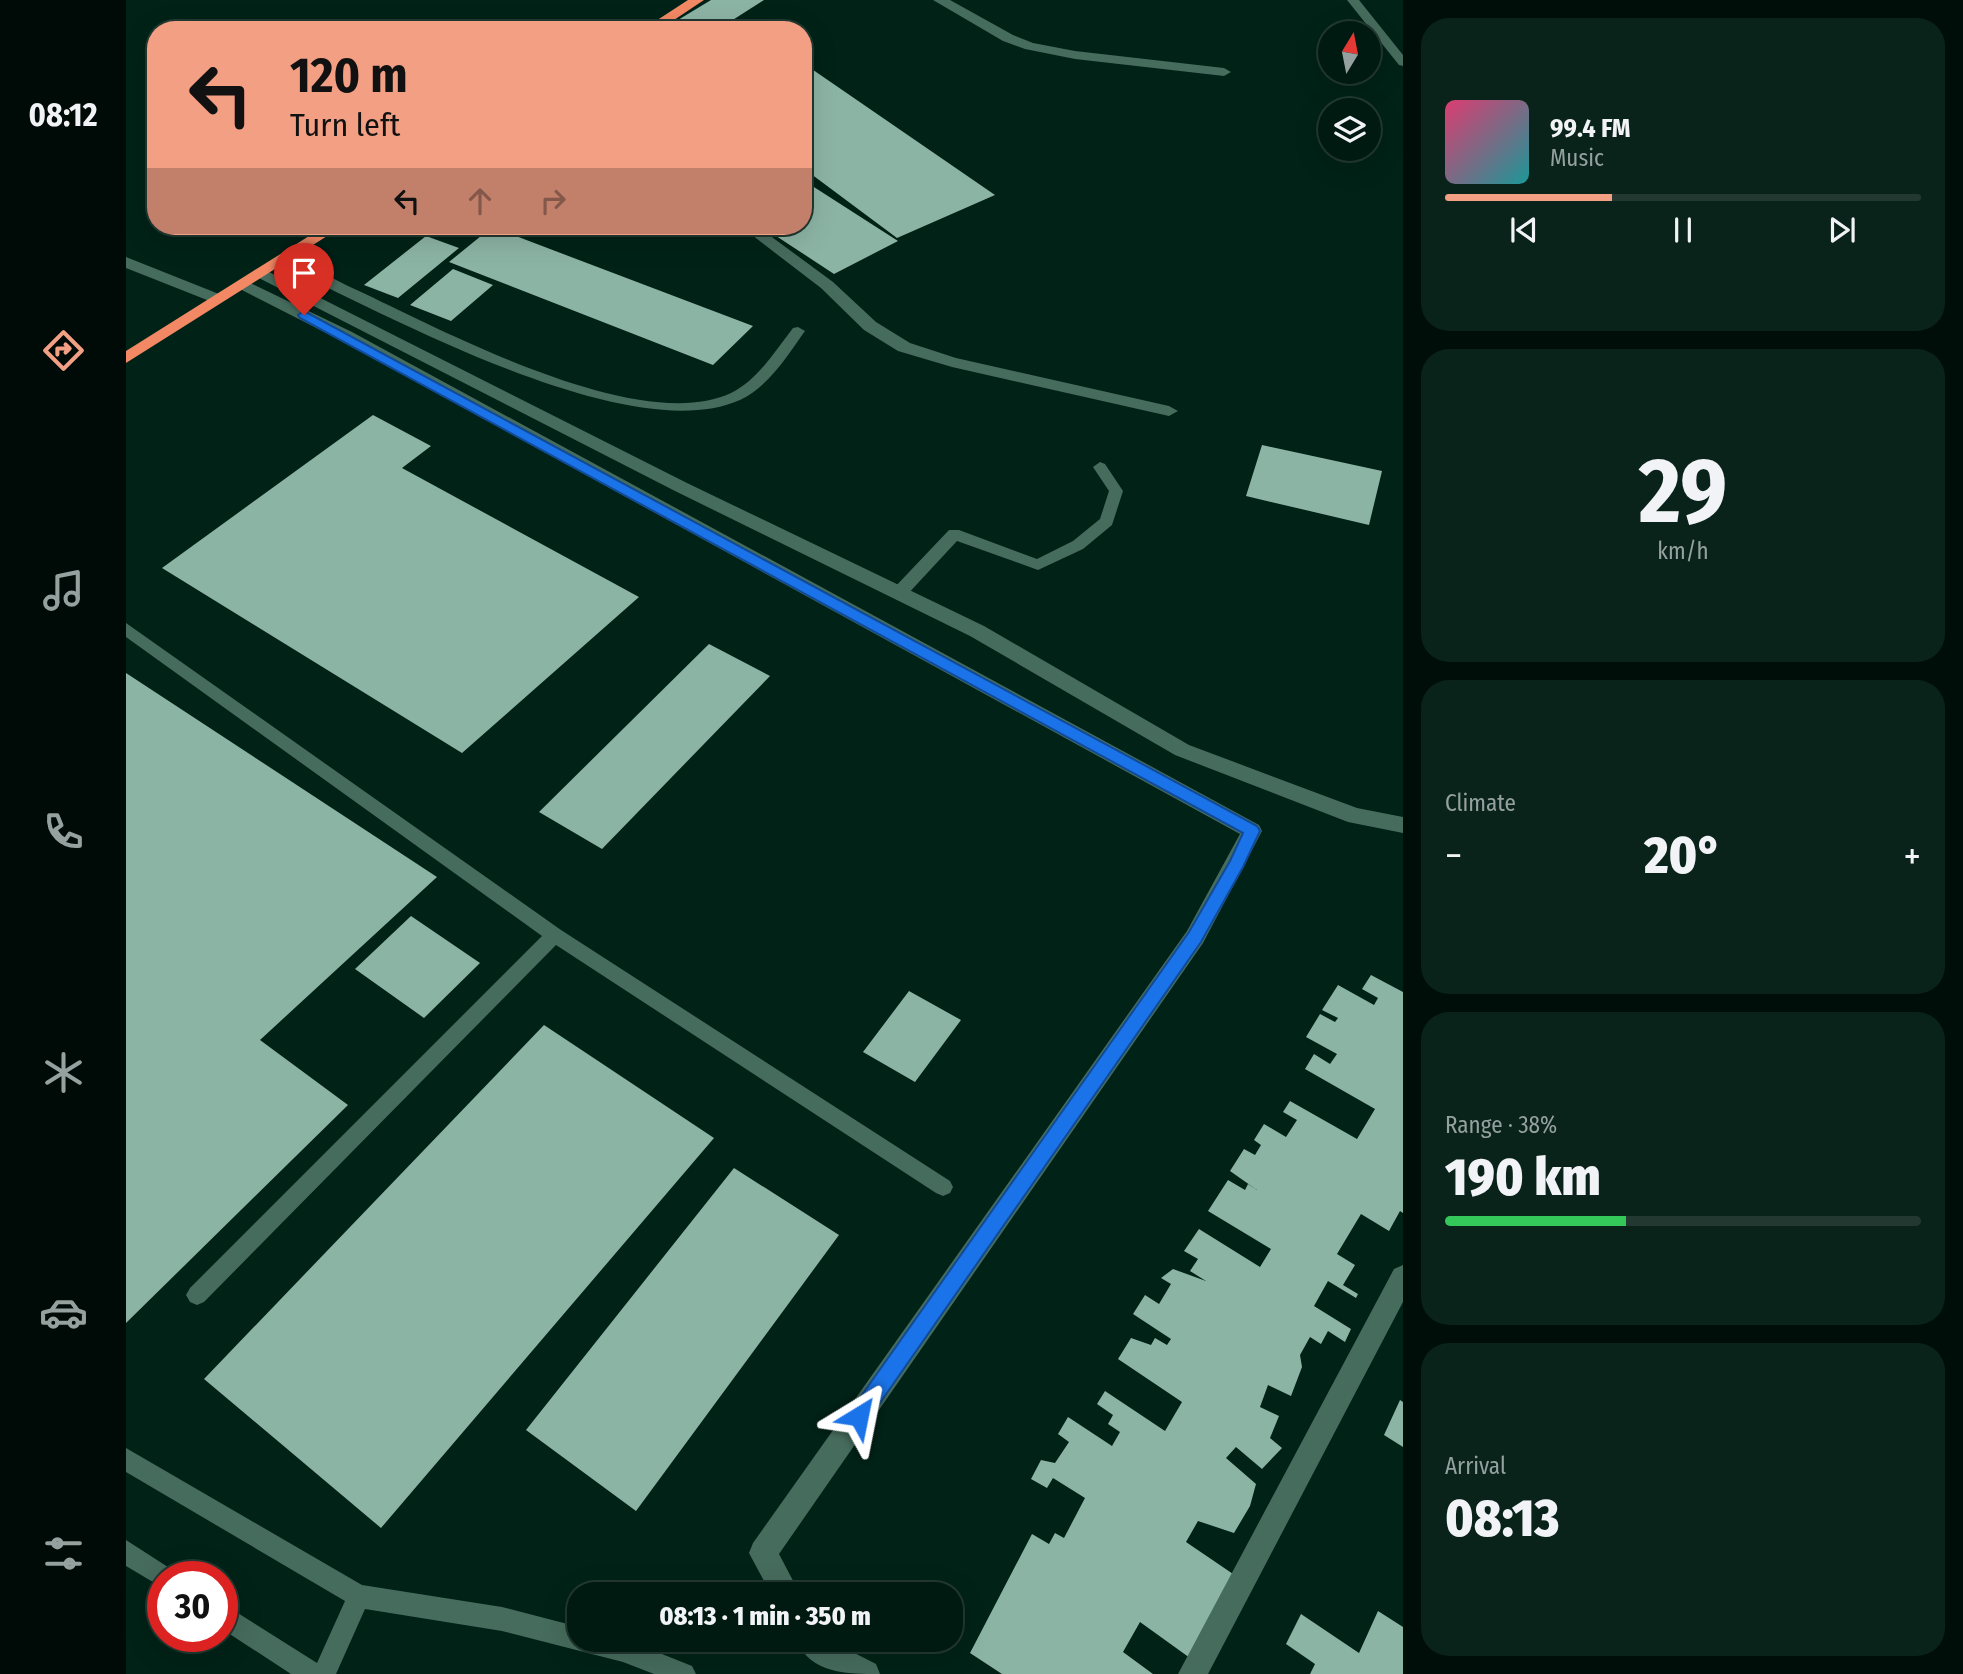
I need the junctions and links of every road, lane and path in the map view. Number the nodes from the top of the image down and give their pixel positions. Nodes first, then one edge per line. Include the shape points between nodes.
1 (697, 0) edge
2 (940, 0) edge
3 (1353, 0) edge
4 (663, 21) edge
5 (1403, 63) edge
6 (1224, 72) dead end
7 (321, 235) edge
8 (760, 235) edge
9 (281, 260) junction
10 (126, 261) edge
11 (261, 273) junction
12 (243, 284) junction
13 (218, 299) junction
14 (798, 331) dead end
15 (126, 358) edge
16 (1169, 411) dead end
17 (1100, 467) dead end
18 (899, 593) junction
19 (126, 629) edge
20 (1403, 825) edge
21 (555, 935) junction
22 (943, 1187) dead end
23 (1403, 1277) edge
24 (197, 1295) dead end
25 (126, 1459) edge
26 (126, 1552) edge
27 (147, 1566) edge
28 (779, 1582) edge
29 (359, 1596) junction
30 (238, 1625) edge
31 (567, 1635) edge
32 (628, 1652) edge
33 (823, 1652) edge
34 (312, 1674) edge
35 (324, 1674) edge
36 (684, 1674) edge
37 (866, 1674) edge
38 (1192, 1674) edge

1 - 4 highway
2 - 6 street via 1030,46
3 - 5 lane
7 - 9 highway
8 - 16 street via 827,285 870,326 904,347
9 - 11 highway
9 - 14 lane via 468,347 621,401 677,407 728,399 747,389
10 - 13 street
11 - 12 highway
11 - 18 street
12 - 13 highway
12 - 28 street via 1252,831 1195,937 763,1553
13 - 15 highway
17 - 18 lane via 1116,491 1107,521 1078,545 1038,565 954,534
18 - 20 street via 977,631 1182,750 1355,816
19 - 21 lane
21 - 22 lane
21 - 24 lane
23 - 38 street
25 - 29 lane
26 - 27 lane
29 - 31 lane via 502,1619
29 - 35 lane
30 - 34 lane
32 - 36 lane
33 - 37 street

